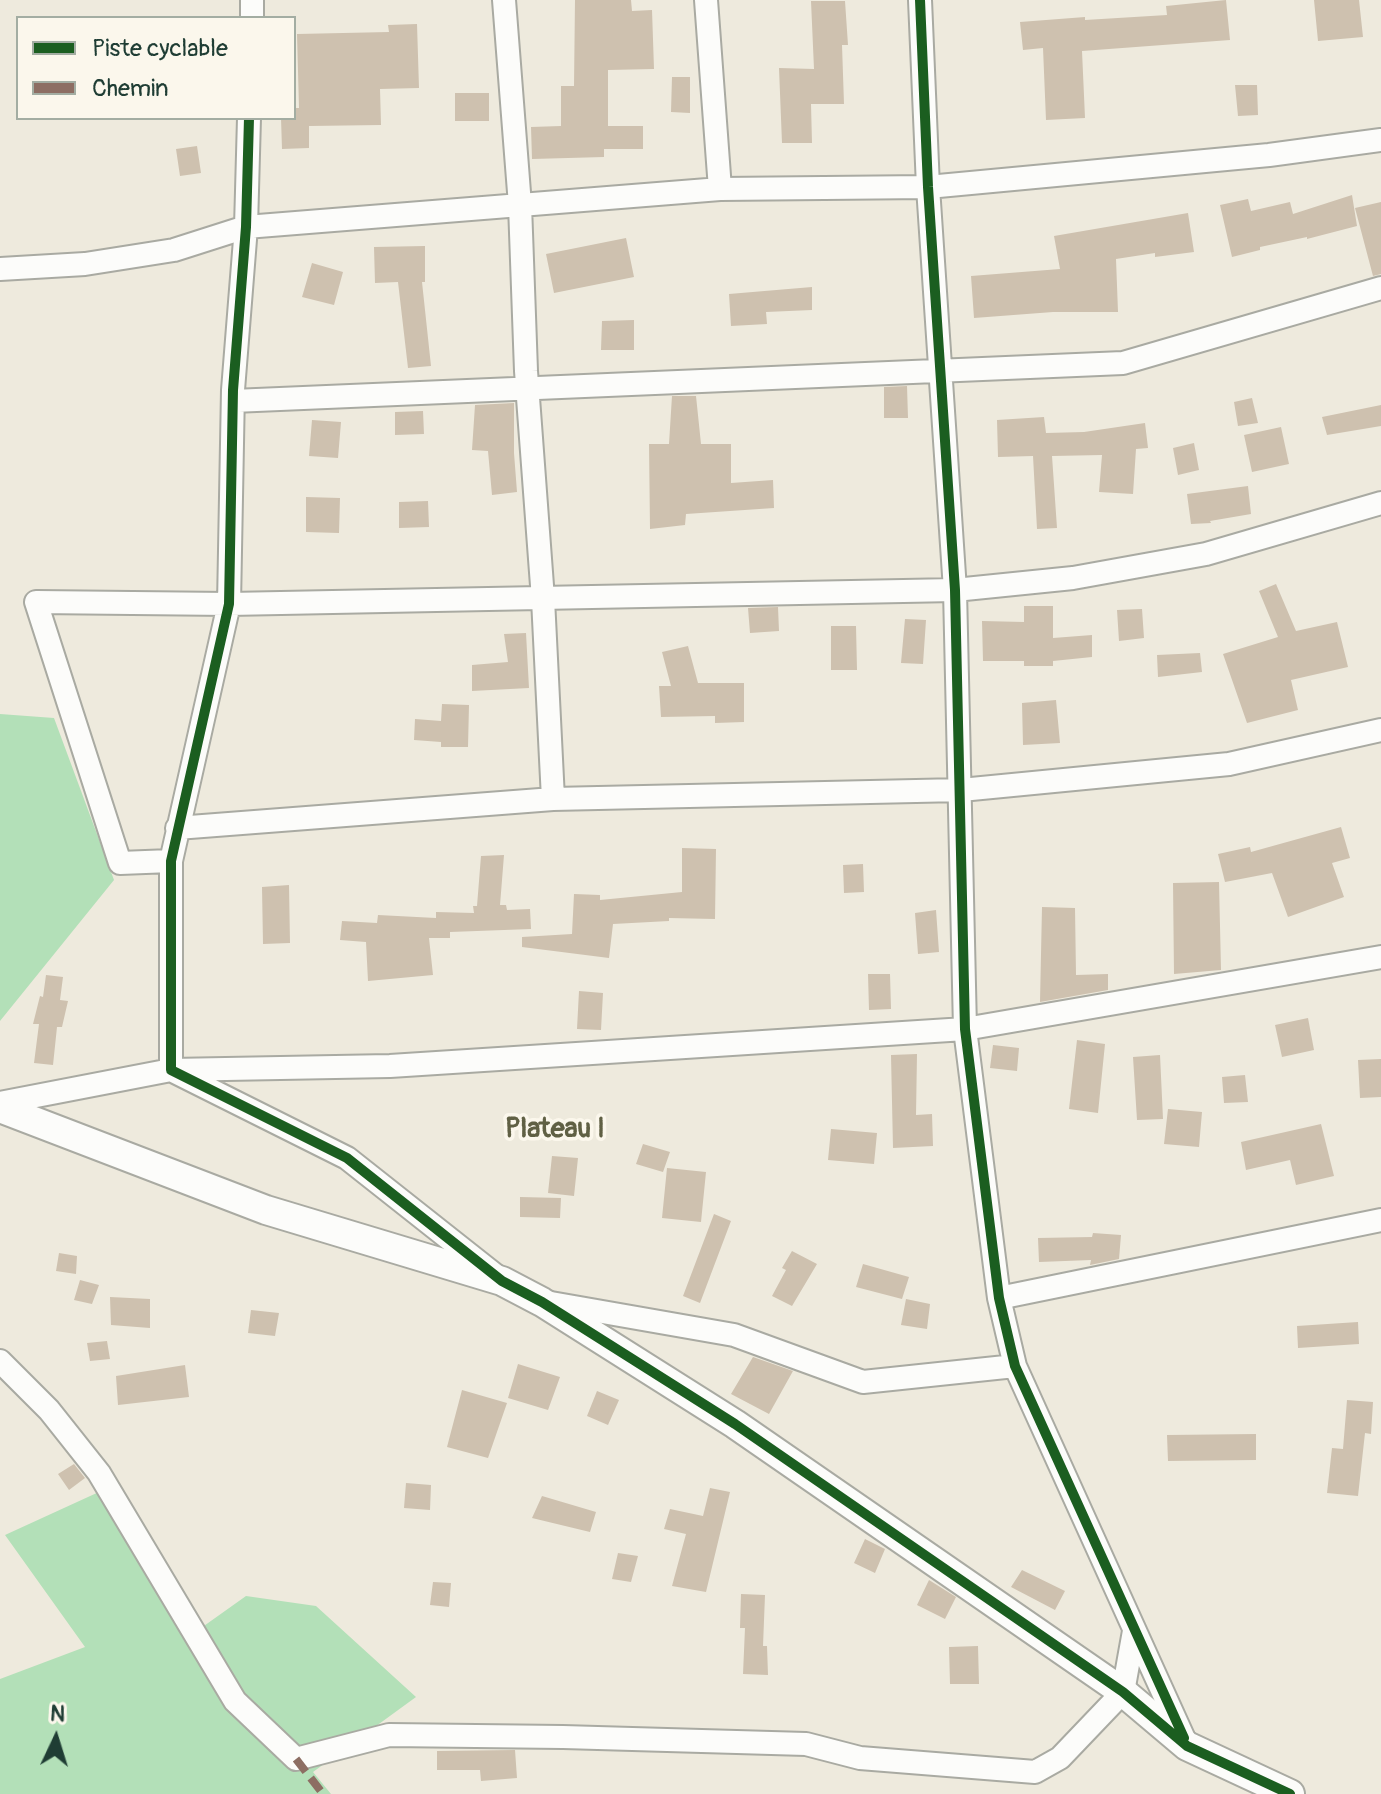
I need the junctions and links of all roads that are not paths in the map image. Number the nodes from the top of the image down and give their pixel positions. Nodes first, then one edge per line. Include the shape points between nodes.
1 (504, 0) edge
2 (706, 0) edge
3 (920, 0) edge
4 (249, 120) edge
5 (1381, 140) edge
6 (928, 187) junction
7 (720, 189) junction
8 (520, 205) junction
9 (246, 227) junction
10 (0, 269) edge
11 (1381, 288) edge
12 (940, 372) junction
13 (527, 387) junction
14 (233, 401) junction
15 (1381, 503) edge
16 (955, 590) junction
17 (543, 599) junction
18 (229, 604) junction
19 (1381, 730) edge
20 (961, 790) junction
21 (553, 799) junction
22 (177, 828) junction
23 (171, 861) junction
24 (1381, 957) edge
25 (965, 1029) junction
26 (171, 1070) junction
27 (0, 1105) edge
28 (1381, 1220) edge
29 (502, 1281) junction
30 (999, 1298) junction
31 (542, 1302) junction
32 (0, 1361) edge
33 (1015, 1366) junction
34 (1134, 1631) junction
35 (1123, 1692) junction
36 (1187, 1746) junction
37 (1290, 1794) edge

1 - 8 street
2 - 7 street
3 - 6 street
4 - 9 street
5 - 6 street
6 - 7 street
6 - 12 street
7 - 8 street
8 - 9 street
8 - 13 street
9 - 10 street via 174,250 85,264
9 - 14 street
11 - 12 street via 1123,363
12 - 13 street
12 - 16 street
13 - 14 street
13 - 17 street
14 - 18 street
15 - 16 street via 1206,554 1073,578
16 - 17 street
16 - 20 street
17 - 18 street
17 - 21 street
18 - 22 street
18 - 23 street via 36,602 120,863
19 - 20 street via 1229,764
20 - 21 street
20 - 25 street
21 - 22 street
22 - 23 street
23 - 26 street
24 - 25 street
25 - 26 street via 390,1066
25 - 30 street
26 - 27 street
26 - 29 street via 347,1158
27 - 29 street via 266,1210
28 - 30 street
29 - 31 street
30 - 33 street
31 - 33 street via 734,1335 863,1382
31 - 35 street via 735,1424
32 - 35 street via 49,1410 99,1473 235,1701 296,1759 389,1735 563,1737 806,1744 860,1758 1035,1772 1060,1758
33 - 34 street
34 - 35 street
34 - 36 street
35 - 36 street
36 - 37 street

